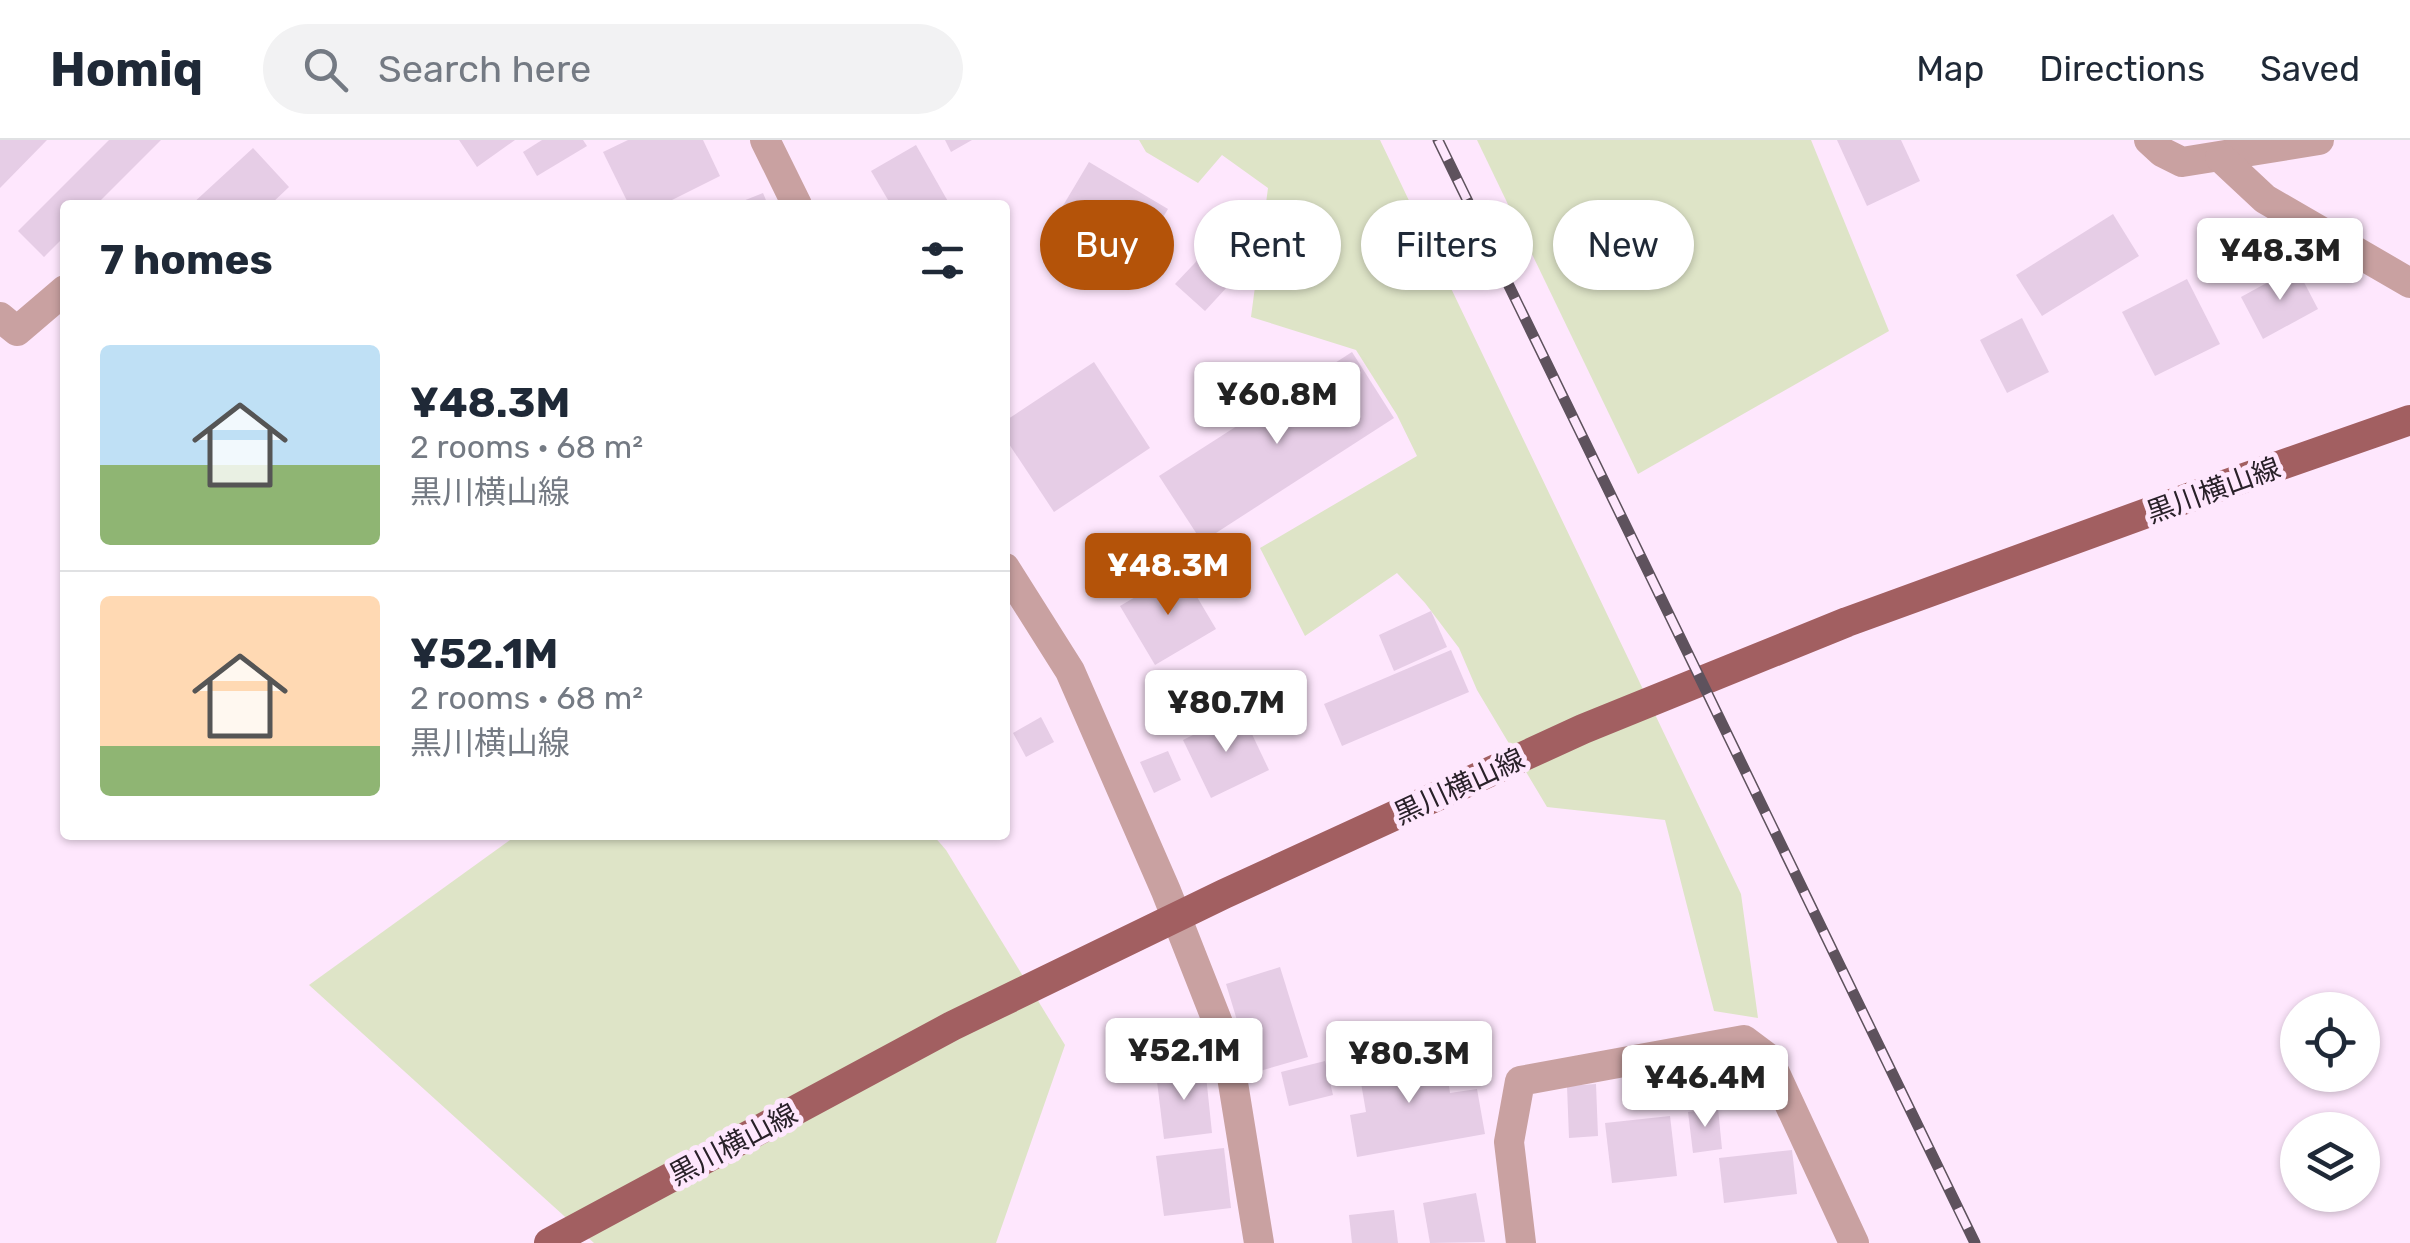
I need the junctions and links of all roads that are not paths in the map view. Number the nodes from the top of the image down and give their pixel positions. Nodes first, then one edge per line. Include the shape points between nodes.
1 (765, 140) edge
2 (2149, 140) edge
3 (2319, 140) edge
4 (2220, 157) junction
5 (795, 200) edge
6 (2410, 283) edge
7 (60, 294) edge
8 (0, 317) edge
9 (2410, 420) edge
10 (1010, 576) edge
11 (549, 1243) edge
12 (1259, 1243) edge
13 (1521, 1243) edge
14 (1854, 1243) edge

1 - 5 street
2 - 4 street via 2182,162
3 - 4 street
4 - 6 street via 2265,199
7 - 8 street via 17,331
9 - 11 main road, 黒川横山線 via 1847,622 1583,729 952,1026
10 - 12 street via 1070,670 1227,1046
13 - 14 street via 1508,1142 1520,1081 1744,1040 1768,1058

